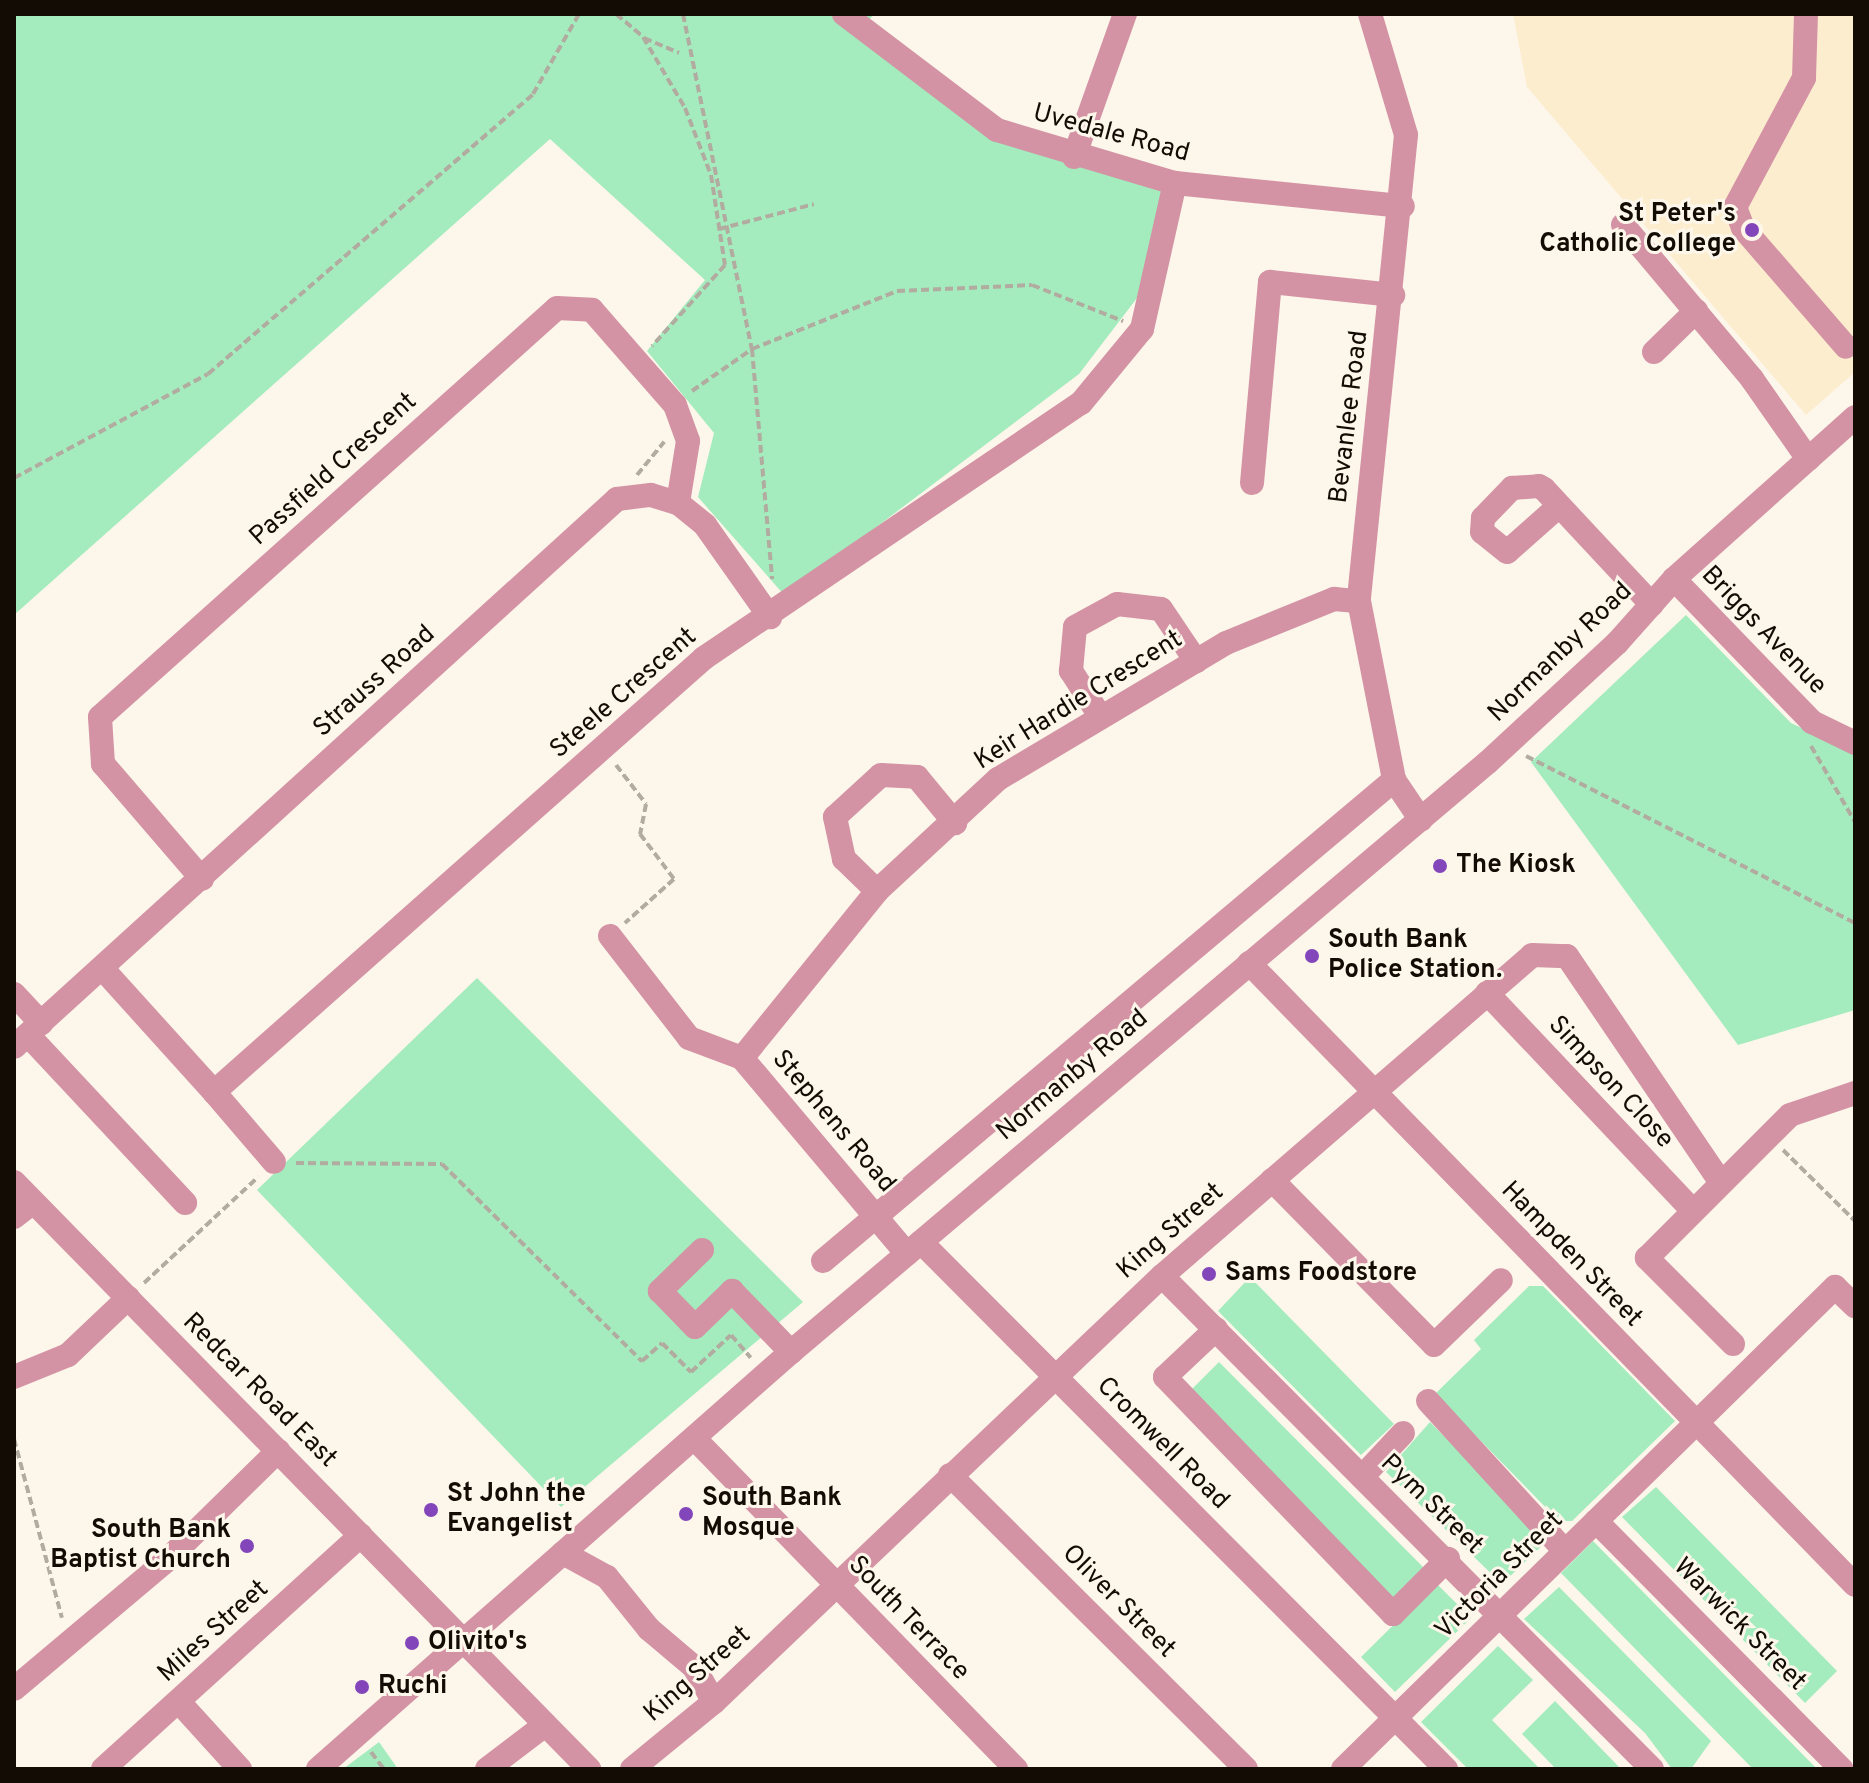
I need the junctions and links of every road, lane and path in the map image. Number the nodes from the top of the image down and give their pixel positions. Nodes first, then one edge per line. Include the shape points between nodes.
1 (579, 14) edge
2 (616, 14) edge
3 (683, 14) edge
4 (844, 14) edge
5 (1125, 14) edge
6 (1370, 14) edge
7 (1806, 14) edge
8 (643, 37) junction
9 (679, 53) dead end
10 (1074, 157) junction
11 (1175, 183) junction
12 (814, 204) dead end
13 (1403, 206) junction
14 (732, 225) junction
15 (1623, 225) dead end
16 (719, 229) junction
17 (1393, 295) junction
18 (1696, 311) junction
19 (1142, 329) junction
20 (1846, 347) dead end
21 (752, 349) junction
22 (1654, 352) dead end
23 (640, 360) junction
24 (675, 405) junction
25 (1855, 417) edge
26 (1808, 459) junction
27 (14, 478) edge
28 (1252, 483) dead end
29 (617, 499) junction
30 (678, 503) junction
31 (1559, 506) dead end
32 (1674, 579) junction
33 (1359, 601) junction
34 (1652, 605) junction
35 (770, 617) junction
36 (1196, 661) junction
37 (1100, 716) junction
38 (1812, 722) junction
39 (1855, 743) edge
40 (1506, 746) junction
41 (603, 747) junction
42 (1394, 780) junction
43 (1421, 820) junction
44 (1855, 822) edge
45 (955, 823) junction
46 (202, 879) junction
47 (877, 891) junction
48 (1855, 923) edge
49 (610, 936) joint
50 (1249, 963) junction
51 (102, 968) junction
52 (1487, 993) junction
53 (14, 994) edge
54 (28, 1035) edge
55 (742, 1058) junction
56 (214, 1092) junction
57 (1374, 1092) junction
58 (1855, 1093) edge
59 (1769, 1136) junction
60 (274, 1162) junction
61 (1272, 1180) junction
62 (1719, 1180) junction
63 (14, 1182) edge
64 (33, 1202) junction
65 (185, 1203) dead end
66 (1693, 1211) junction
67 (874, 1215) junction
68 (14, 1217) edge
69 (1855, 1221) edge
70 (914, 1248) junction
71 (702, 1250) dead end
72 (823, 1261) dead end
73 (1162, 1276) junction
74 (1501, 1280) dead end
75 (128, 1298) junction
76 (1855, 1306) edge
77 (1216, 1329) junction
78 (1733, 1344) dead end
79 (791, 1352) junction
80 (766, 1374) junction
81 (1053, 1375) junction
82 (14, 1377) edge
83 (1428, 1401) dead end
84 (1696, 1423) junction
85 (1403, 1433) dead end
86 (694, 1438) junction
87 (14, 1439) edge
88 (278, 1451) junction
89 (950, 1475) junction
90 (1362, 1477) junction
91 (1596, 1521) junction
92 (361, 1535) junction
93 (1565, 1551) junction
94 (563, 1553) junction
95 (1448, 1559) junction
96 (1855, 1585) edge
97 (837, 1587) junction
98 (1500, 1616) junction
99 (465, 1640) junction
100 (69, 1643) junction
101 (14, 1689) edge
102 (179, 1702) junction
103 (714, 1702) junction
104 (1395, 1717) junction
105 (545, 1725) junction
106 (1647, 1763) edge
107 (1243, 1766) edge
108 (103, 1769) edge
109 (240, 1769) edge
110 (318, 1769) edge
111 (487, 1769) edge
112 (589, 1769) edge
113 (632, 1769) edge
114 (1016, 1769) edge
115 (1343, 1769) edge
116 (1446, 1769) edge
117 (1841, 1769) edge

1 - 27 path via 533,94 208,374
2 - 8 path
3 - 14 path
4 - 10 street, Uvedale Road via 997,130
5 - 10 street
6 - 13 street, Bevanlee Road via 1406,135
7 - 20 street via 1804,78 1735,207 1743,228
8 - 9 path
8 - 16 path via 685,108 711,175
10 - 11 street, Uvedale Road
11 - 13 street, Uvedale Road
11 - 19 street, Steele Crescent
12 - 14 path
13 - 17 street, Bevanlee Road
14 - 16 path
14 - 21 path
15 - 18 street
16 - 23 path via 725,265
17 - 28 street via 1270,282
17 - 33 street, Bevanlee Road
18 - 22 street
18 - 26 street
19 - 21 path via 1032,285 897,291
19 - 35 street, Steele Crescent via 1081,403
21 - 24 path
21 - 35 path via 773,569
23 - 24 street, Passfield Crescent
23 - 46 street, Passfield Crescent via 592,310 557,308 100,717 103,764
24 - 29 path via 667,438
24 - 30 street, Passfield Crescent via 688,441
25 - 26 street, Normanby Road
26 - 32 street, Normanby Road
29 - 30 street via 651,495
29 - 46 street, Strauss Road
30 - 35 street via 705,525
31 - 34 street
32 - 34 street, Normanby Road
32 - 38 street, Briggs Avenue
33 - 36 street, Keir Hardie Crescent via 1334,599
33 - 42 street, Bevanlee Road
34 - 40 street, Normanby Road
35 - 41 street, Steele Crescent via 704,658
36 - 37 street, Keir Hardie Crescent
36 - 37 street via 1161,609 1117,604 1075,627 1071,671
37 - 45 street, Keir Hardie Crescent via 998,779
38 - 39 street, Briggs Avenue
38 - 44 path via 1806,736
40 - 43 street, Normanby Road
40 - 48 path
41 - 49 path via 646,804 640,834 674,879
41 - 56 street, Steele Crescent
42 - 43 street, Bevanlee Road
42 - 67 street
43 - 50 street, Normanby Road
45 - 47 street, Keir Hardie Crescent
45 - 47 street via 917,777 881,775 835,817 844,859
46 - 51 street, Strauss Road
47 - 55 street, Keir Hardie Crescent
49 - 55 street, Stephens Road via 689,1038
50 - 57 street, Hampden Street
50 - 70 street, Normanby Road
51 - 54 street, Strauss Road
51 - 56 street
52 - 57 street, King Street
52 - 62 street, King Street via 1532,955 1567,956
52 - 66 street, Simpson Close
53 - 54 street
54 - 65 street
55 - 67 street, Stephens Road
56 - 60 street
57 - 61 street, King Street
57 - 84 street, Hampden Street
58 - 59 street via 1790,1115
59 - 62 street
59 - 69 path
60 - 75 path
60 - 80 path via 442,1164 642,1361 662,1343 691,1372 731,1335
61 - 73 street, King Street
61 - 74 street via 1434,1345
62 - 66 street
63 - 64 street, Redcar Road East
64 - 68 street
64 - 75 street, Redcar Road East
66 - 78 street via 1647,1258
67 - 70 street, Stephens Road
67 - 72 street
70 - 79 street, Normanby Road
70 - 81 street, Cromwell Road
71 - 79 street via 660,1291 695,1327 732,1291
73 - 77 street
73 - 81 street, King Street
75 - 82 street via 68,1355
75 - 88 street, Redcar Road East
76 - 84 street, Victoria Street via 1835,1287
77 - 90 street, Pym Street
77 - 95 street via 1165,1377 1393,1614
79 - 80 street, Normanby Road
80 - 86 street, Normanby Road
81 - 89 street, King Street
81 - 104 street, Cromwell Road
83 - 93 street
84 - 91 street, Victoria Street
84 - 96 street, Hampden Street
85 - 90 street
86 - 94 street, Normanby Road
86 - 97 street, South Terrace
87 - 100 path
88 - 92 street, Redcar Road East
88 - 100 street
89 - 97 street, King Street
89 - 107 street, Oliver Street
90 - 95 street, Pym Street
91 - 93 street, Victoria Street
91 - 117 street, Warwick Street
92 - 99 street, Redcar Road East
92 - 102 street, Miles Street
93 - 98 street, Victoria Street
94 - 99 street, Normanby Road
94 - 103 street via 607,1577 649,1629 694,1667
95 - 98 street, Pym Street
97 - 103 street, King Street
97 - 114 street, South Terrace
98 - 104 street, Victoria Street
98 - 106 street, Pym Street
99 - 105 street, Redcar Road East
99 - 110 street, Normanby Road
100 - 101 street
102 - 108 street, Miles Street
102 - 109 street
103 - 113 street, King Street
104 - 115 street, Victoria Street
104 - 116 street
105 - 111 street
105 - 112 street, Redcar Road East

